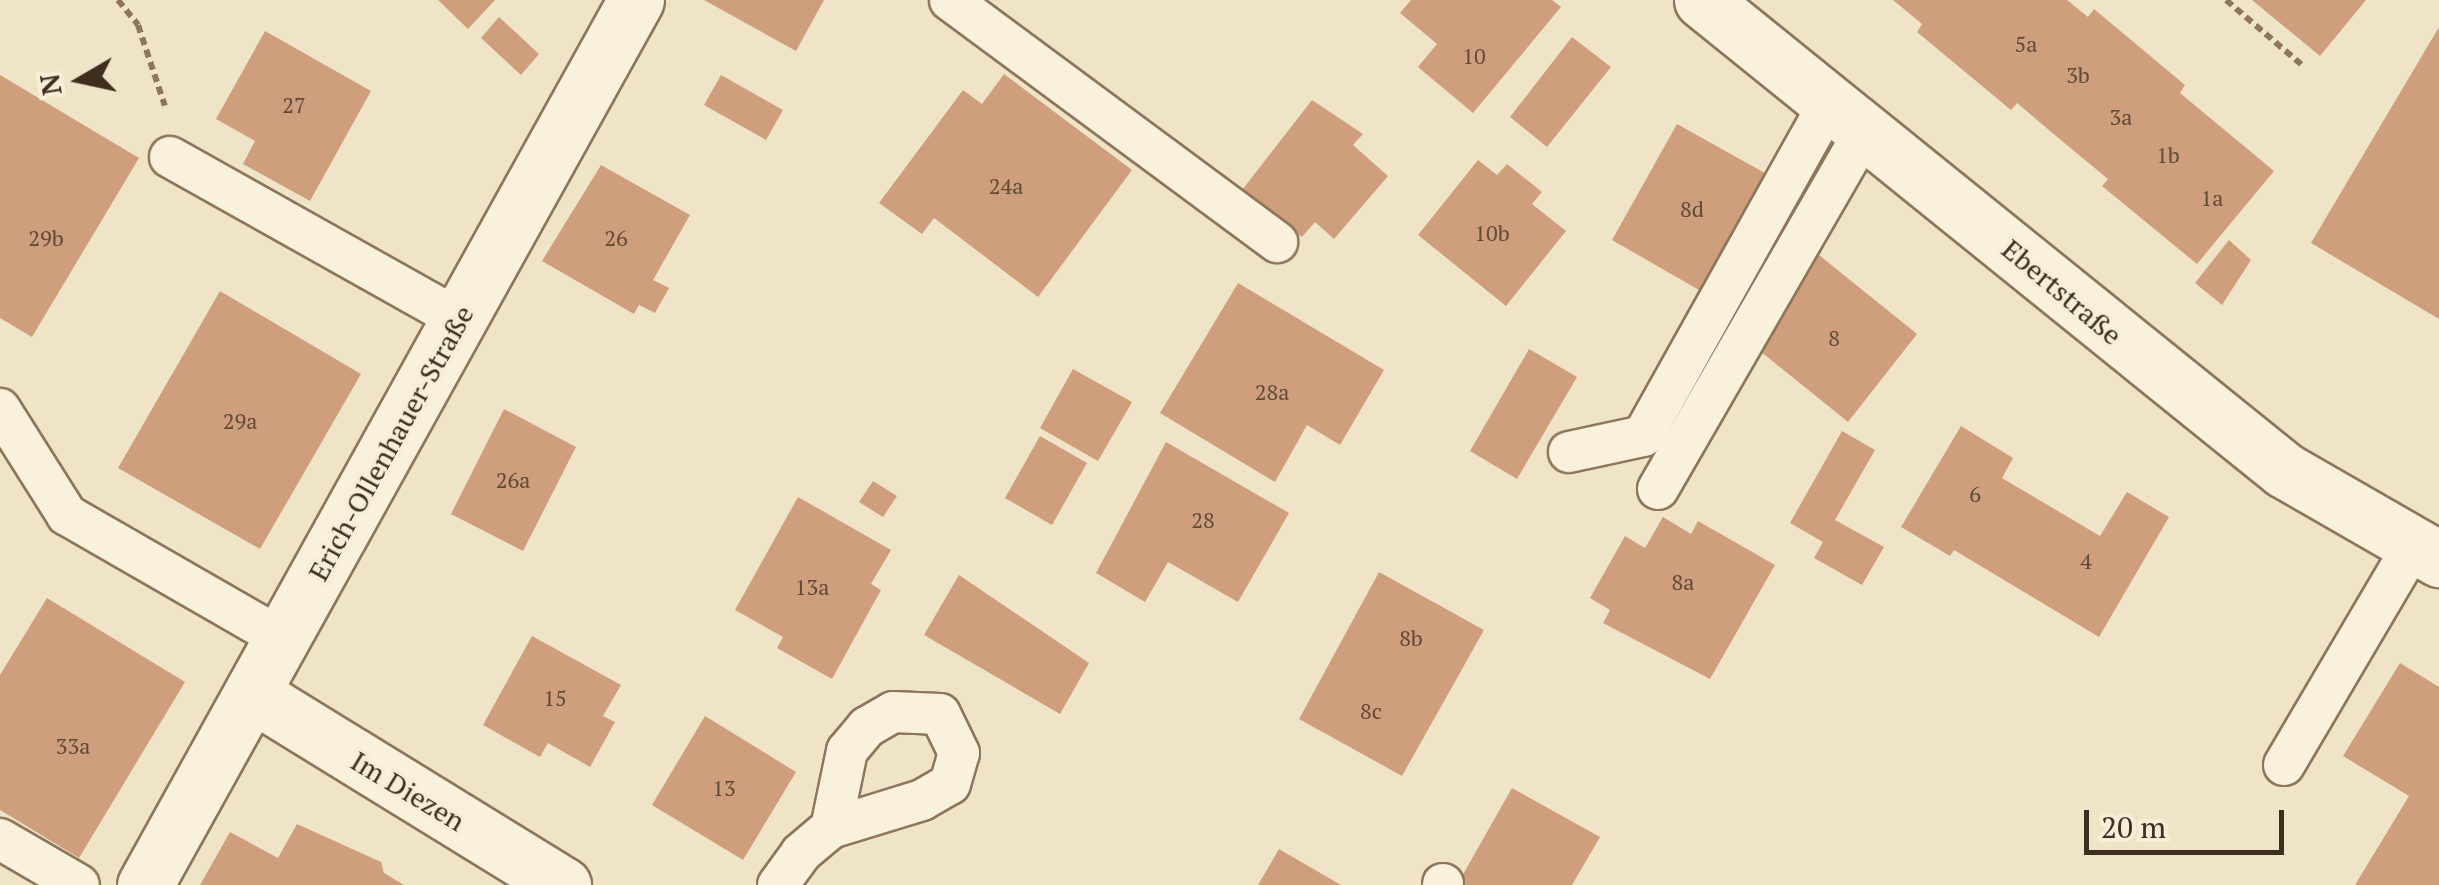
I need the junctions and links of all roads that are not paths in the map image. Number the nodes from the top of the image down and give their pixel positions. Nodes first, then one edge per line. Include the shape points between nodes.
1 (636, 0) edge
2 (950, 0) edge
3 (1702, 0) edge
4 (1849, 113) junction
5 (170, 157) road end
6 (1277, 242) dead end
7 (459, 319) junction
8 (0, 409) edge
9 (1569, 452) dead end
10 (1658, 489) dead end
11 (2427, 552) edge
12 (284, 640) junction
13 (254, 695) junction
14 (2284, 765) dead end
15 (831, 828) dead end
16 (0, 839) edge
17 (79, 885) edge
18 (144, 885) edge
19 (563, 885) edge
20 (778, 885) edge

1 - 7 street, Erich-Ollenhauer-Straße
2 - 6 lane
3 - 4 street, Ebertstraße
4 - 9 lane via 1643,436
4 - 10 lane
4 - 11 street, Ebertstraße via 2269,458
5 - 7 lane
7 - 12 street, Erich-Ollenhauer-Straße
8 - 12 lane via 67,516
11 - 14 lane
12 - 13 street, Erich-Ollenhauer-Straße
13 - 18 street, Erich-Ollenhauer-Straße
13 - 19 street, Im Diezen
15 - 20 lane via 801,852
16 - 17 lane

